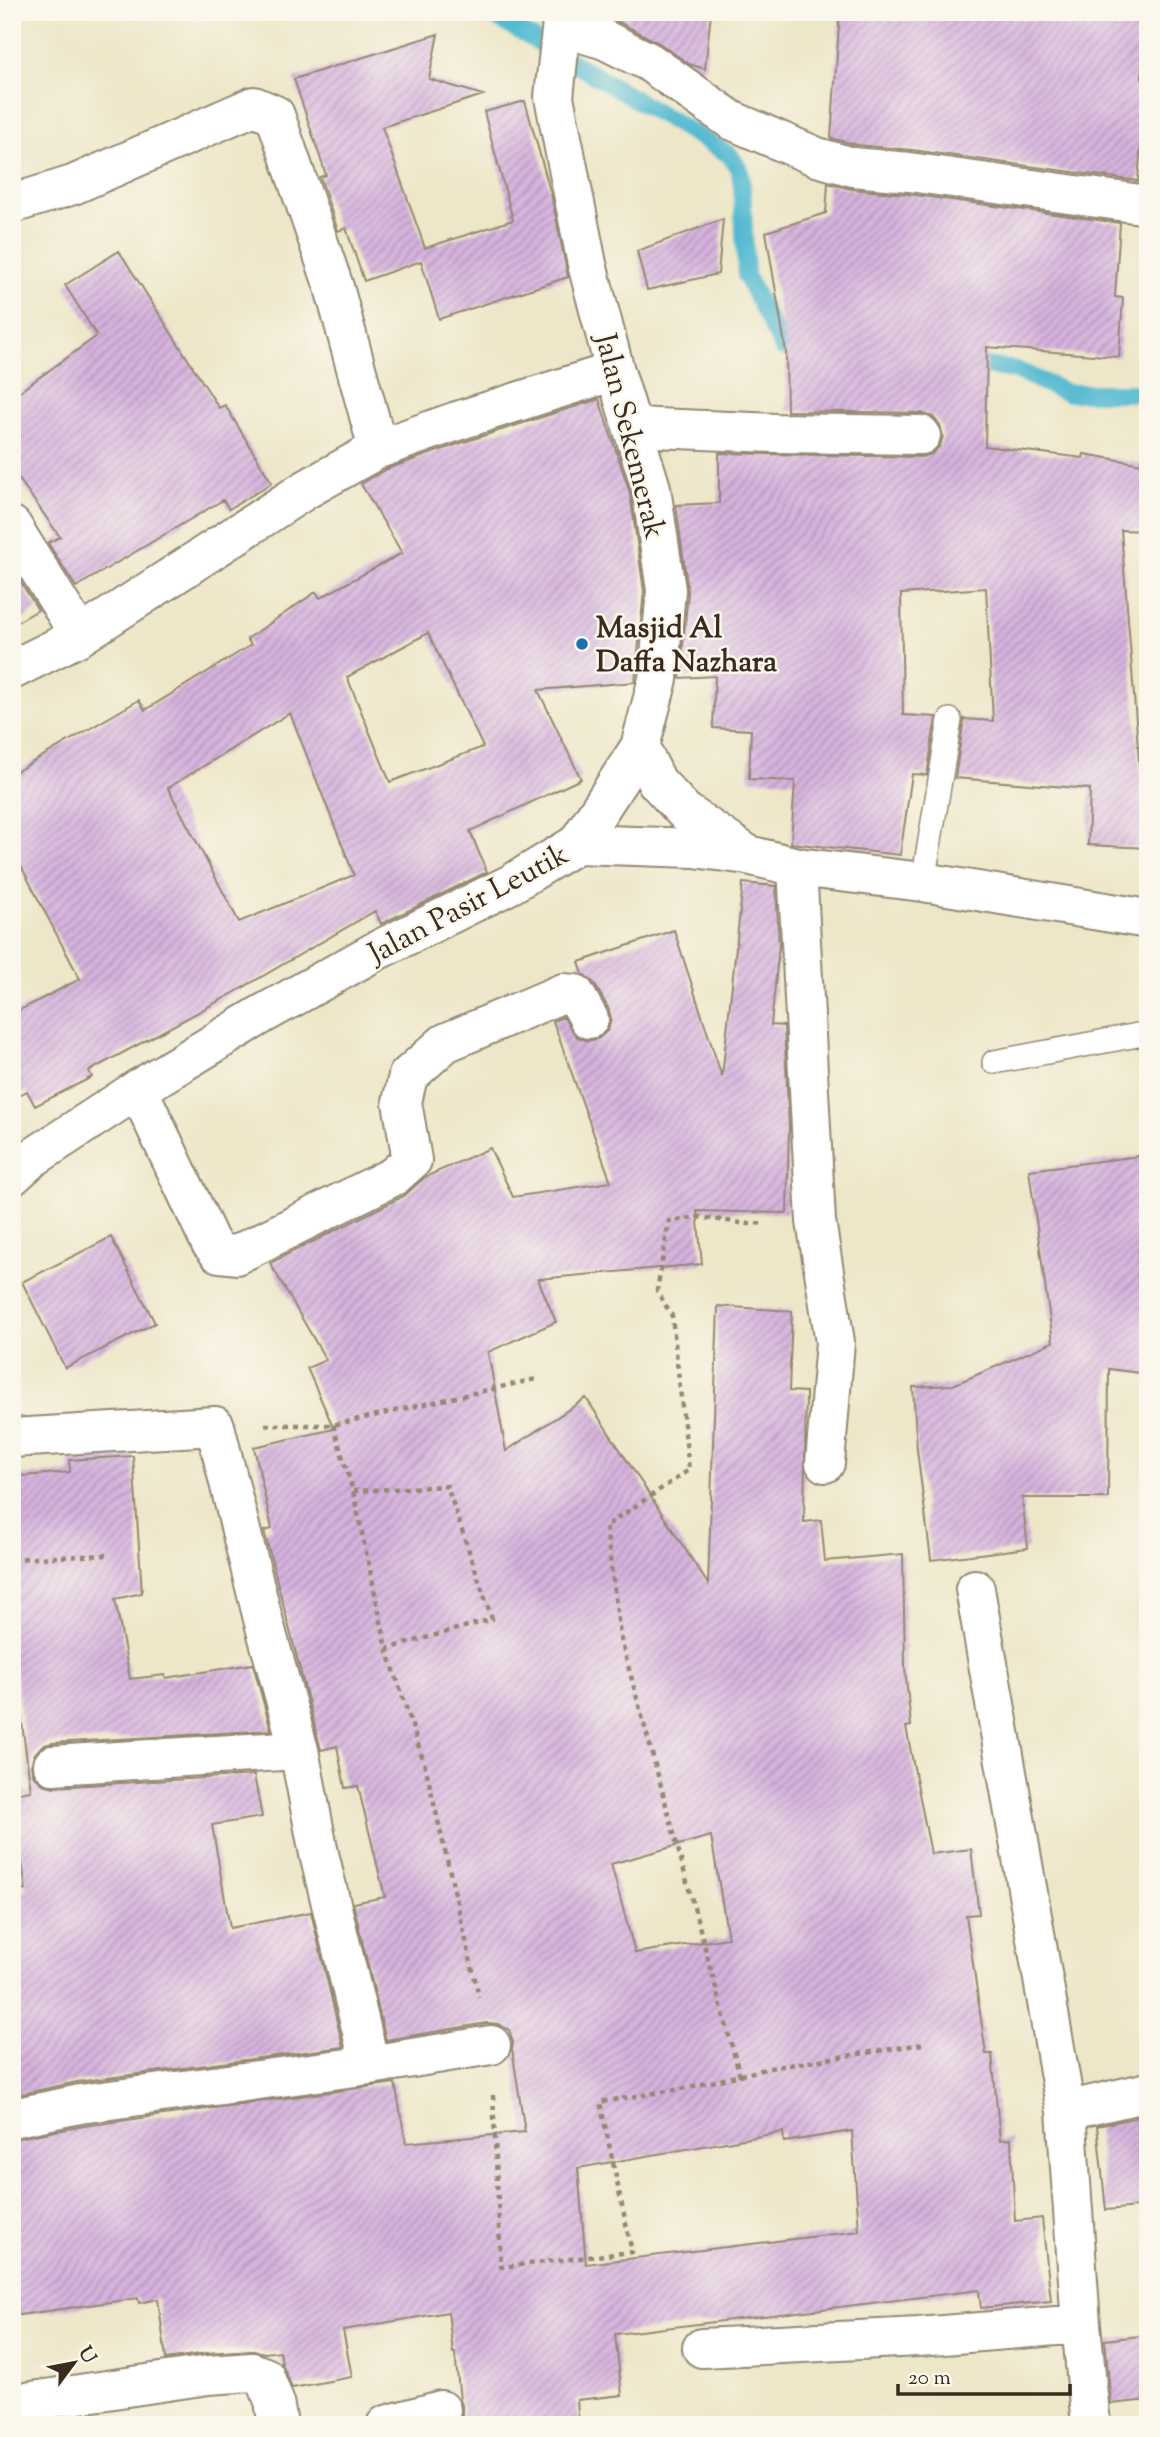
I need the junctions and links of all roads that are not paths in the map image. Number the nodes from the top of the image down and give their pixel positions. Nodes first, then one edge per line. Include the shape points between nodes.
1 (561, 28) edge
2 (12, 204) edge
3 (1148, 205) edge
4 (615, 371) junction
5 (632, 427) junction
6 (921, 435) dead end
7 (379, 449) junction
8 (15, 535) edge
9 (80, 636) junction
10 (12, 670) edge
11 (950, 720) dead end
12 (640, 747) junction
13 (577, 844) junction
14 (748, 855) junction
15 (797, 867) junction
16 (923, 882) junction
17 (1148, 919) edge
18 (589, 1019) dead end
19 (1148, 1033) edge
20 (994, 1062) dead end
21 (138, 1089) junction
22 (12, 1176) edge
23 (12, 1438) edge
24 (825, 1463) dead end
25 (975, 1589) dead end
26 (299, 1750) junction
27 (53, 1765) dead end
28 (491, 2045) road end
29 (370, 2066) junction
30 (1148, 2092) edge
31 (1066, 2111) junction
32 (12, 2118) edge
33 (1081, 2324) junction
34 (702, 2348) dead end
35 (12, 2404) edge
36 (441, 2410) dead end
37 (278, 2425) edge
38 (386, 2425) edge
39 (1091, 2425) edge

1 - 3 street via 616,45 649,62 731,120 817,157 853,167
1 - 4 street, Jalan Sekemerak via 554,97 587,264
2 - 7 street via 73,185 254,106 275,115 334,287
4 - 5 street, Jalan Sekemerak
4 - 7 street
5 - 6 street
5 - 12 street, Jalan Sekemerak via 651,488 666,590 658,679
7 - 9 street via 305,490
8 - 9 street
9 - 10 street
11 - 16 lane
12 - 13 street, Jalan Sekemerak
12 - 14 street via 657,782 684,811
13 - 14 street, Jalan Pasir Leutik via 694,848
13 - 21 street, Jalan Pasir Leutik via 511,884 272,1008
14 - 15 street, Jalan Pasir Leutik
15 - 16 street, Jalan Pasir Leutik
15 - 24 street via 816,1221 835,1342
16 - 17 street, Jalan Pasir Leutik
18 - 21 street via 575,994 563,993 446,1043 408,1076 401,1102 412,1160 394,1176 236,1255 219,1253 210,1242
19 - 20 lane
21 - 22 street, Jalan Pasir Leutik
23 - 26 street via 215,1426
25 - 31 street
26 - 27 street
26 - 29 street
28 - 29 street
29 - 32 street via 80,2104
30 - 31 street
31 - 33 street
33 - 34 street
33 - 39 street
35 - 37 street via 251,2372 265,2378
36 - 38 street

